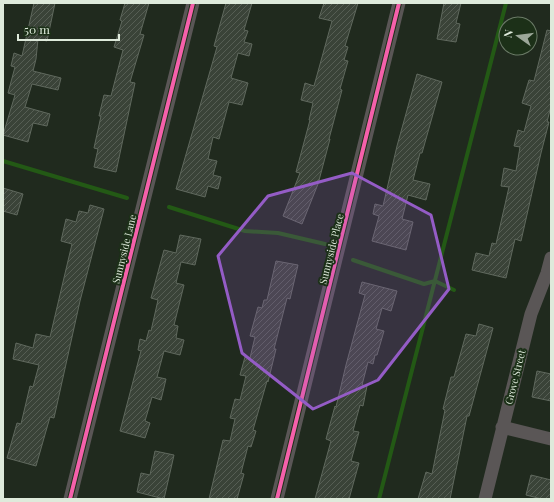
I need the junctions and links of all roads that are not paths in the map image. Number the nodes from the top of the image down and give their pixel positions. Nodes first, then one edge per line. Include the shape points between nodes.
1 (193, 3) edge
2 (399, 3) edge
3 (551, 258) edge
4 (502, 427) junction
5 (551, 439) edge
6 (70, 499) edge
7 (278, 499) edge
8 (485, 499) edge

1 - 6 street, Sunnyside Lane
2 - 7 street, Sunnyside Place
3 - 4 street, Grove Street via 531,314
4 - 5 street
4 - 8 street, Grove Street

